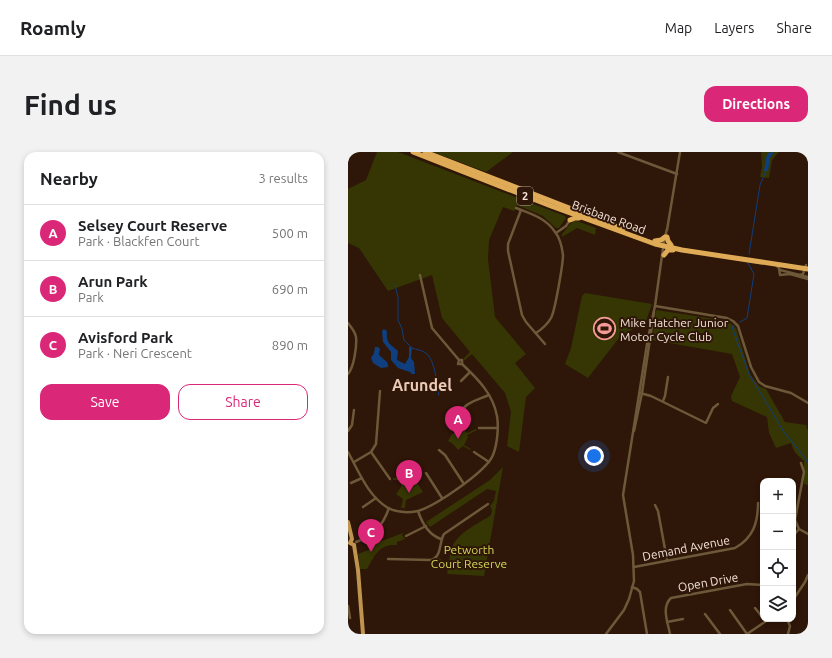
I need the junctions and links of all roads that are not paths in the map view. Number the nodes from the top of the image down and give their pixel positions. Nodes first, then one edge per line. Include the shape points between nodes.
1 (413, 152) edge
2 (425, 152) edge
3 (618, 152) edge
4 (680, 152) edge
5 (454, 165) junction
6 (677, 174) junction
7 (516, 208) dead end
8 (521, 210) junction
9 (573, 212) junction
10 (570, 220) junction
11 (596, 223) junction
12 (556, 233) junction
13 (666, 237) junction
14 (655, 243) junction
15 (666, 245) junction
16 (678, 250) junction
17 (663, 255) junction
18 (770, 263) junction
19 (807, 268) edge
20 (780, 270) junction
21 (795, 274) junction
22 (420, 275) dead end
23 (808, 277) edge
24 (655, 306) junction
25 (348, 323) edge
26 (536, 333) junction
27 (545, 344) dead end
28 (470, 372) junction
29 (348, 374) edge
30 (668, 377) dead end
31 (461, 380) dead end
32 (380, 391) dead end
33 (641, 393) junction
34 (489, 396) junction
35 (663, 401) junction
36 (808, 403) edge
37 (718, 404) dead end
38 (354, 410) dead end
39 (456, 423) dead end
40 (479, 428) dead end
41 (497, 428) junction
42 (348, 431) edge
43 (439, 450) dead end
44 (348, 452) edge
45 (371, 452) junction
46 (474, 452) dead end
47 (354, 462) junction
48 (489, 462) junction
49 (801, 463) dead end
50 (426, 472) dead end
51 (362, 478) junction
52 (390, 479) dead end
53 (351, 484) dead end
54 (464, 484) junction
55 (376, 498) junction
56 (442, 498) junction
57 (758, 503) dead end
58 (488, 504) dead end
59 (655, 505) dead end
60 (363, 506) dead end
61 (389, 508) junction
62 (418, 511) junction
63 (348, 522) edge
64 (426, 526) junction
65 (799, 529) junction
66 (796, 532) edge
67 (808, 534) edge
68 (406, 536) dead end
69 (441, 539) junction
70 (352, 543) edge
71 (388, 559) dead end
72 (667, 560) junction
73 (634, 567) junction
74 (808, 576) edge
75 (760, 585) edge
76 (632, 587) junction
77 (796, 596) edge
78 (348, 606) edge
79 (755, 608) dead end
80 (730, 610) dead end
81 (705, 614) dead end
82 (760, 615) edge
83 (350, 618) dead end
84 (682, 619) dead end
85 (667, 622) junction
86 (762, 622) edge
87 (788, 622) edge
88 (789, 633) edge
89 (363, 634) edge
90 (606, 634) edge
91 (647, 634) edge
92 (670, 634) edge
93 (720, 634) edge
94 (747, 634) edge
95 (793, 634) edge

1 - 5 highway, Brisbane Road / 2
2 - 5 highway, Brisbane Road / 2
3 - 6 street
4 - 6 street
5 - 9 highway, Brisbane Road / 2
6 - 13 street
7 - 8 street
8 - 12 street via 544,220
8 - 26 street via 508,244 508,251 522,315
9 - 10 street
9 - 11 highway, Brisbane Road / 2
9 - 14 highway, Brisbane Road / 2
10 - 11 highway via 577,218
10 - 12 street
11 - 14 highway, Brisbane Road / 2
12 - 26 street via 563,256 554,312 548,324
13 - 14 highway
13 - 15 highway
14 - 15 highway, Brisbane Road / 2
14 - 17 highway
15 - 16 highway, Brisbane Road / 2
15 - 17 street
15 - 19 highway, Brisbane Road / 2
16 - 17 highway via 669,250
16 - 18 highway, Brisbane Road / 2
17 - 24 street
18 - 19 highway, Brisbane Road / 2
18 - 20 street
19 - 21 street via 803,274
19 - 23 street
20 - 21 street
20 - 23 street via 780,275
21 - 23 street
22 - 28 street via 432,328
24 - 33 street
24 - 36 street via 733,321 738,326 751,367 759,382 764,386 790,393
25 - 29 street via 354,330 356,340 353,367
26 - 27 street
28 - 31 street
28 - 34 street
30 - 35 street
32 - 45 street via 376,444
33 - 35 street
33 - 73 street via 623,495
34 - 39 street via 463,407
34 - 41 street via 497,416
35 - 37 street via 706,423 713,408
38 - 42 street via 352,425
40 - 41 street
41 - 48 street via 495,448
43 - 54 street
44 - 47 street
45 - 47 street
45 - 52 street
46 - 48 street
47 - 51 street
48 - 54 street
49 - 65 street via 804,472 795,516
50 - 56 street
51 - 53 street
51 - 55 street
54 - 56 street
55 - 60 street
55 - 61 street
56 - 62 street
57 - 72 street, Demand Avenue via 754,530 742,545 728,550
58 - 69 street via 448,530
59 - 72 street
61 - 62 street via 396,512
61 - 70 street via 381,526 372,535
62 - 64 street
63 - 70 main road
64 - 68 street
64 - 69 street via 431,534
65 - 66 street
65 - 67 street
69 - 71 street via 436,559
70 - 89 main road via 358,570
72 - 73 street, Demand Avenue
73 - 76 street
74 - 77 street
75 - 85 street, Open Drive via 747,584 670,598 665,604
76 - 90 street via 624,610
76 - 91 street via 640,592
78 - 83 street
79 - 82 street
80 - 94 street
81 - 93 street
84 - 85 street
85 - 92 street, Open Drive
86 - 94 street
87 - 88 street
88 - 95 street

